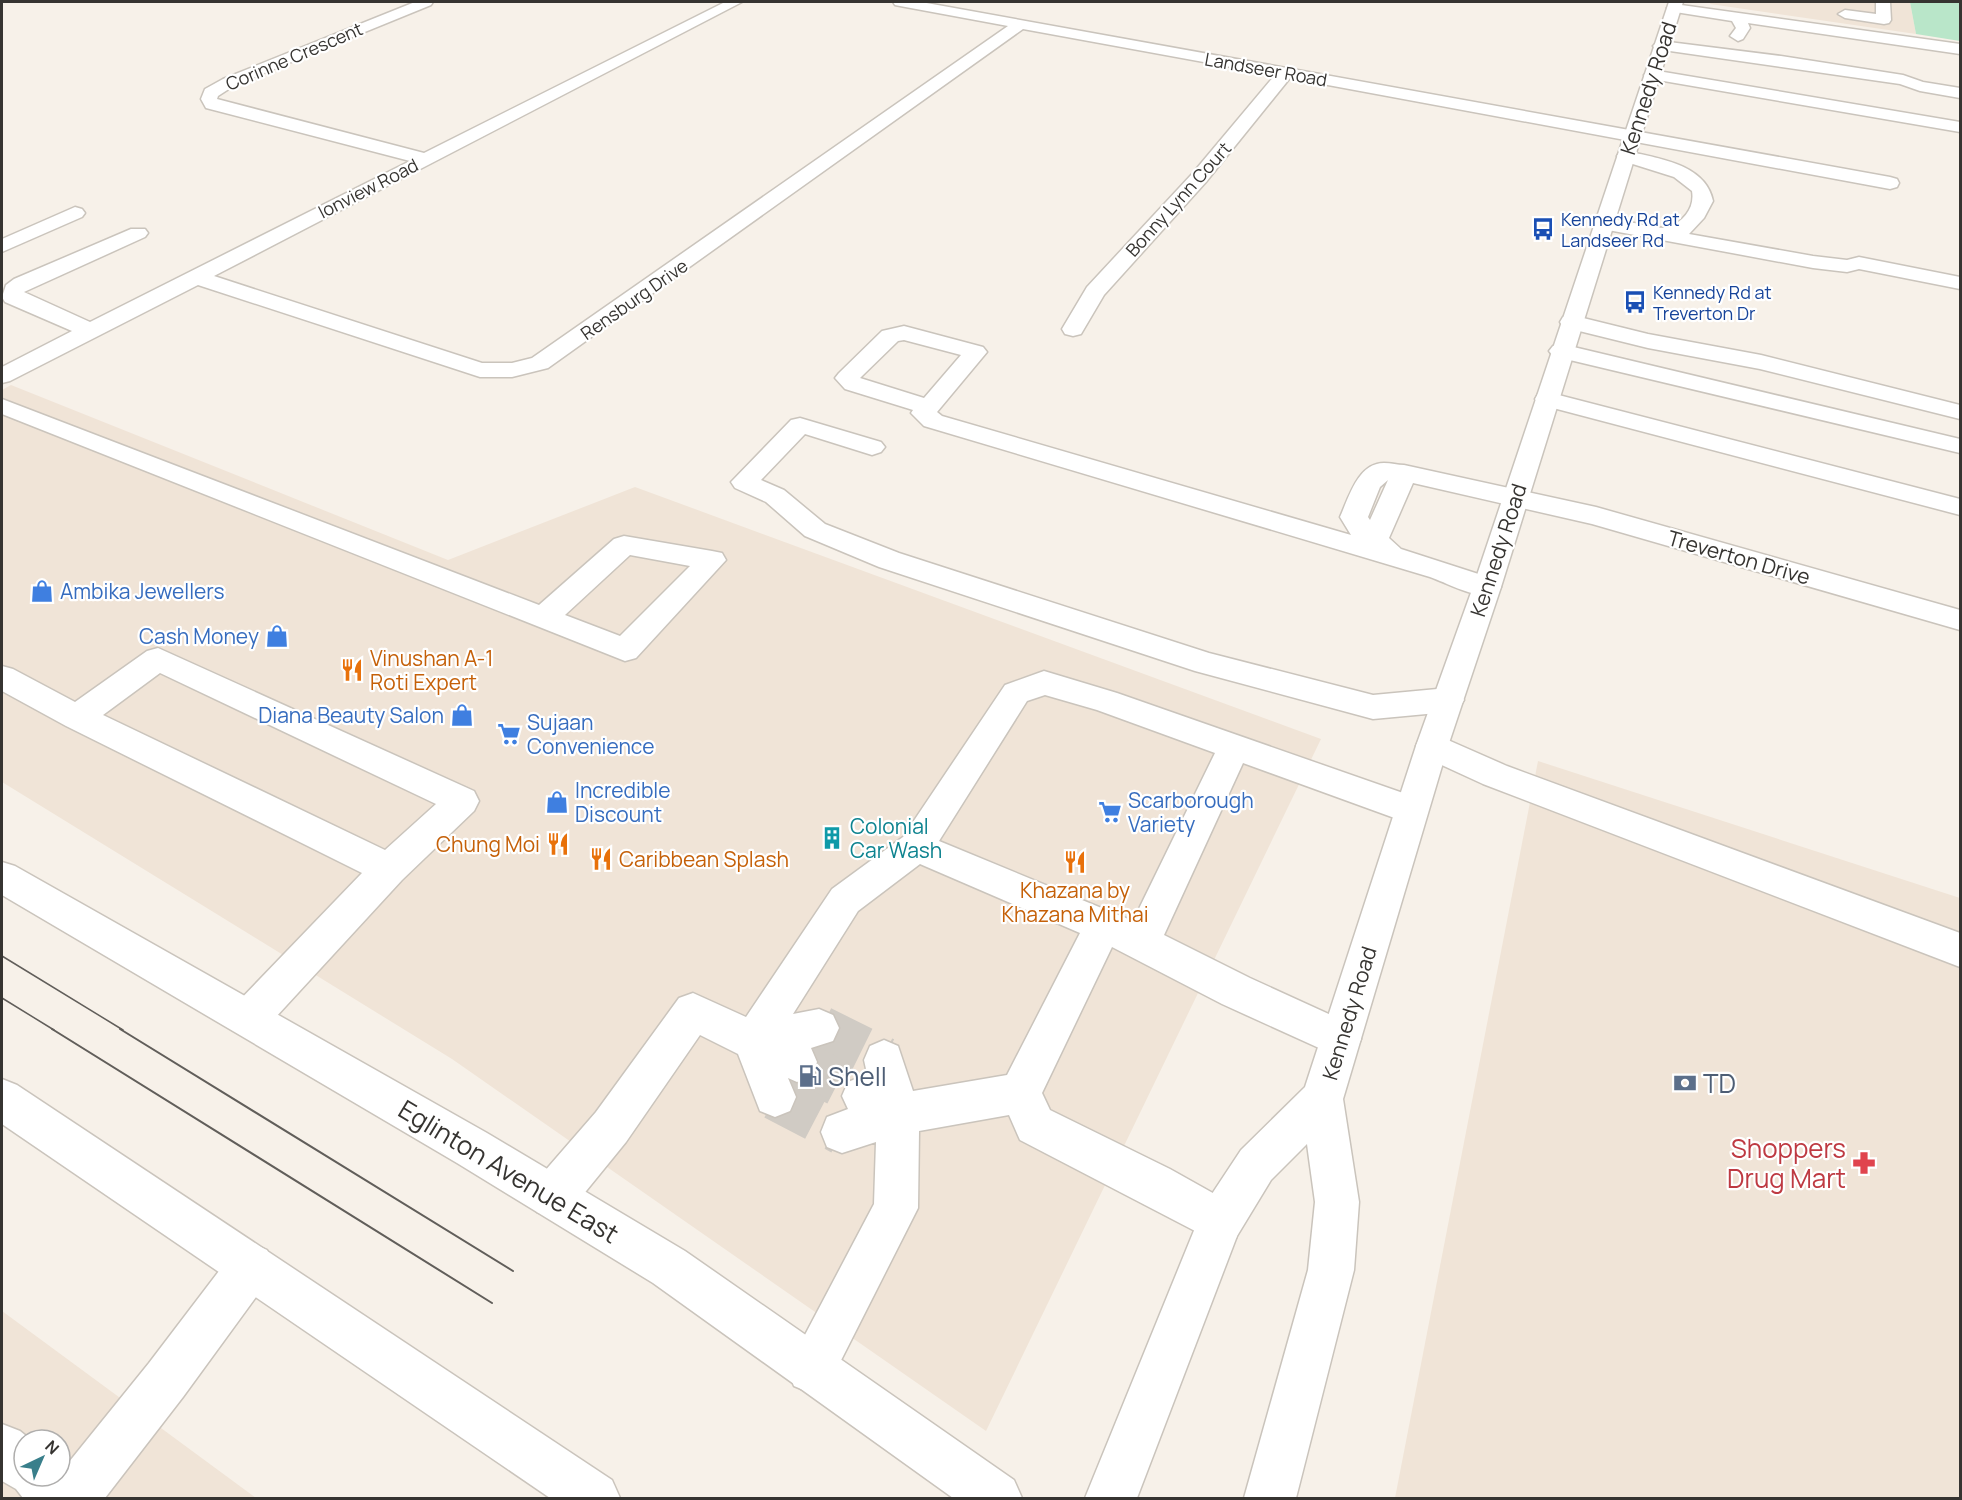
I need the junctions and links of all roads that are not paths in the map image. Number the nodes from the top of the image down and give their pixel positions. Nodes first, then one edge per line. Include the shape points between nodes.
1 (426, 2) edge
2 (735, 2) edge
3 (900, 2) edge
4 (1883, 2) edge
5 (1675, 5) edge
6 (1825, 11) dead end
7 (1737, 17) junction
8 (1019, 24) junction
9 (1664, 38) junction
10 (1960, 49) edge
11 (1733, 66) junction
12 (1926, 70) dead end
13 (1287, 73) junction
14 (1655, 88) junction
15 (1960, 93) edge
16 (1960, 127) edge
17 (1629, 146) junction
18 (425, 159) junction
19 (1890, 183) dead end
20 (75, 213) dead end
21 (1604, 224) junction
22 (138, 232) dead end
23 (1651, 233) junction
24 (7, 239) edge
25 (196, 277) junction
26 (1960, 283) edge
27 (1571, 322) junction
28 (1073, 329) dead end
29 (91, 331) junction
30 (1561, 351) junction
31 (2, 376) edge
32 (1547, 399) junction
33 (929, 407) dead end
34 (3, 408) edge
35 (1960, 412) edge
36 (1960, 446) edge
37 (872, 447) dead end
38 (1515, 498) junction
39 (1960, 507) edge
40 (1384, 548) junction
41 (1487, 587) junction
42 (543, 618) junction
43 (1960, 620) edge
44 (2, 676) edge
45 (1448, 700) junction
46 (77, 717) junction
47 (1235, 746) junction
48 (1432, 746) junction
49 (1411, 810) junction
50 (916, 847) junction
51 (389, 869) junction
52 (2, 877) edge
53 (1103, 927) junction
54 (1142, 942) junction
55 (1960, 950) edge
56 (249, 1018) junction
57 (819, 1028) tunnel mouth
58 (1341, 1039) junction
59 (753, 1041) junction
60 (884, 1060) dead end
61 (797, 1062) tunnel mouth
62 (1020, 1094) junction
63 (775, 1096) tunnel mouth
64 (1322, 1099) junction
65 (2, 1100) edge
66 (881, 1105) junction
67 (842, 1132) dead end
68 (553, 1196) junction
69 (1220, 1222) junction
70 (251, 1266) junction
71 (811, 1369) junction
72 (51, 1488) edge
73 (64, 1498) edge
74 (73, 1498) edge
75 (594, 1498) edge
76 (996, 1498) edge
77 (1111, 1498) edge
78 (1270, 1498) edge

1 - 18 street, Corinne Crescent via 237,78 211,93 209,99 212,104
2 - 18 street, Ionview Road
3 - 8 street, Landseer Road
4 - 6 street via 1884,20
5 - 7 street
5 - 9 street, Kennedy Road
7 - 10 street
7 - 11 street via 1743,28
8 - 13 street, Landseer Road
8 - 25 street, Rensburg Drive via 540,363 512,370 480,370
9 - 11 street
9 - 14 street, Kennedy Road
11 - 12 street via 1845,58
11 - 14 street
11 - 15 street via 1903,80
11 - 16 street
13 - 17 street, Landseer Road
13 - 28 street, Bonny Lynn Court via 1095,291
14 - 17 street, Kennedy Road
17 - 19 street via 1757,160
17 - 21 street, Kennedy Road
17 - 23 street via 1690,177 1699,186 1703,199 1699,213 1674,234
18 - 25 street, Ionview Road
20 - 24 street
21 - 23 street
21 - 27 street, Kennedy Road
22 - 29 street via 14,290 14,297
23 - 26 street via 1813,262 1847,266 1859,263
25 - 29 street, Ionview Road
27 - 30 street, Kennedy Road
27 - 35 street via 1761,362
29 - 31 street, Ionview Road
30 - 32 street, Kennedy Road
30 - 36 street
32 - 38 street, Kennedy Road
32 - 39 street
33 - 40 street via 923,413 933,422
34 - 42 street
37 - 45 street via 801,424 744,482 775,496 815,530 889,560 1206,663 1373,707
38 - 40 street, Treverton Drive via 1404,473
38 - 41 street, Kennedy Road
38 - 43 street, Treverton Drive via 1596,516
40 - 41 street
41 - 45 street, Kennedy Road
42 - 42 street via 626,650 712,561 624,545
44 - 46 street
45 - 48 street, Kennedy Road
46 - 51 street
46 - 51 street via 158,659 462,801
47 - 49 street
47 - 50 street via 1044,683 1016,693
47 - 54 street
48 - 49 street, Kennedy Road
48 - 55 street via 1495,775
49 - 58 street, Kennedy Road
50 - 53 street
50 - 59 street via 845,900
51 - 56 street
52 - 56 street, Eglinton Avenue East
53 - 54 street
53 - 62 street
54 - 58 street
56 - 68 street, Eglinton Avenue East
57 - 59 street
58 - 64 street, Kennedy Road
59 - 61 street
59 - 63 street
59 - 68 street via 693,1011 611,1127
60 - 66 street
62 - 66 street
62 - 69 street via 1035,1125
64 - 69 street, Kennedy Road via 1256,1165
64 - 78 street, Kennedy Road via 1337,1202 1331,1270
65 - 70 street
66 - 67 street
66 - 71 street via 896,1208
68 - 71 street, Eglinton Avenue East via 669,1268
69 - 77 street, Kennedy Road
70 - 74 street
70 - 75 street
71 - 76 street, Eglinton Avenue East
72 - 73 street

